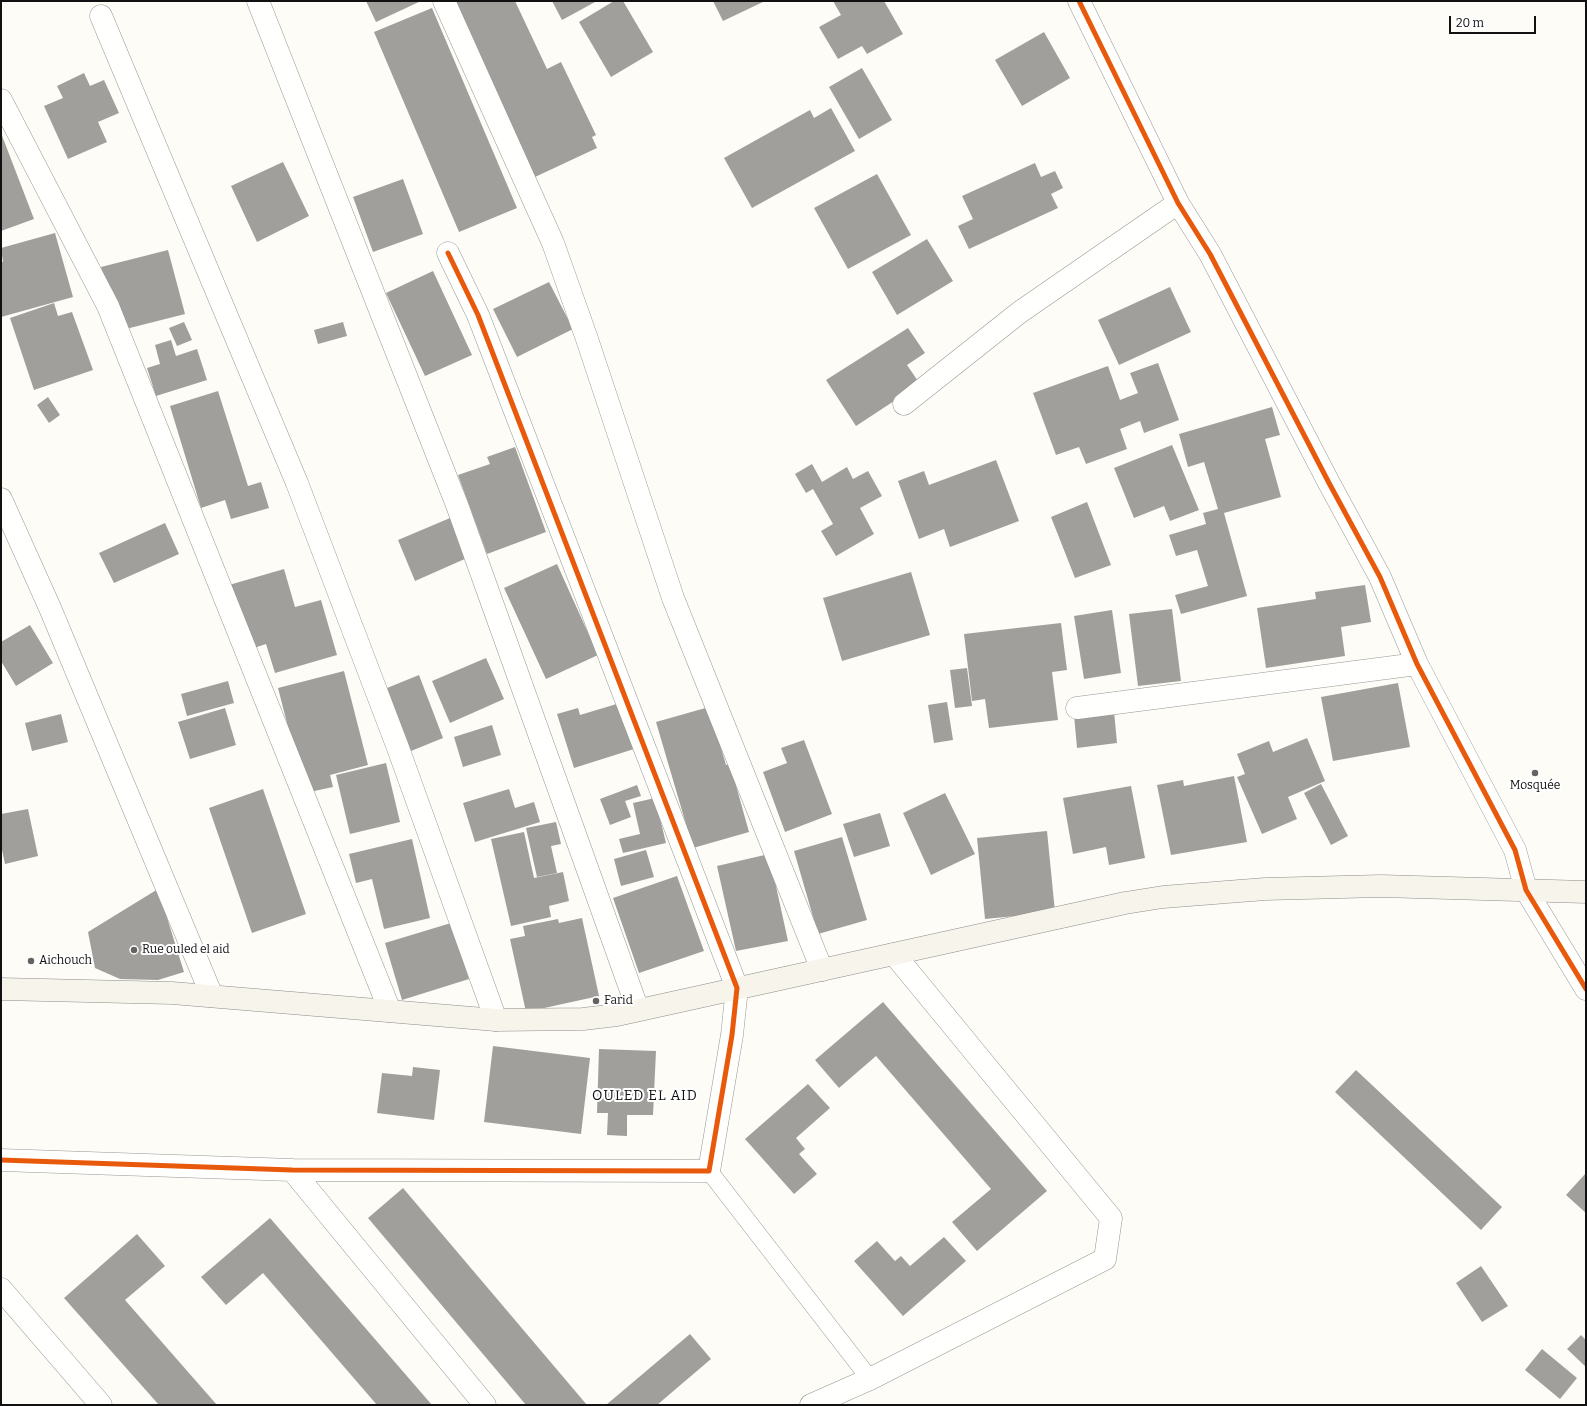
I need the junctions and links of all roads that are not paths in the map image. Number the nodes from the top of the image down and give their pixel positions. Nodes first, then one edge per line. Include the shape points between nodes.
1 (258, 1) edge
2 (444, 1) edge
3 (1079, 1) edge
4 (101, 16) dead end
5 (1, 100) edge
6 (1178, 203) junction
7 (448, 253) dead end
8 (904, 404) dead end
9 (1, 499) edge
10 (1417, 664) junction
11 (1077, 708) dead end
12 (1526, 890) junction
13 (1586, 892) edge
14 (894, 954) junction
15 (822, 970) junction
16 (737, 988) junction
17 (1, 989) edge
18 (1586, 989) edge
19 (212, 996) junction
20 (638, 1010) junction
21 (390, 1011) junction
22 (496, 1020) junction
23 (1, 1160) edge
24 (292, 1170) junction
25 (709, 1171) junction
26 (1, 1289) edge
27 (870, 1379) junction
28 (101, 1405) edge
29 (485, 1405) edge
30 (811, 1405) edge

1 - 20 street via 457,505
2 - 15 street via 553,243 588,339 673,598
3 - 6 street
4 - 22 street via 300,490
5 - 21 street via 108,306
6 - 8 street via 1020,312
6 - 10 street via 1210,254 1329,484 1380,576
7 - 16 street via 478,315
9 - 19 street via 53,615
10 - 11 street
10 - 12 street via 1515,850
12 - 13 street
12 - 14 street via 1381,886 1265,889 1163,897 1125,903
12 - 18 street
14 - 15 street
14 - 27 street via 1111,1218 1105,1259
15 - 16 street
16 - 20 street
16 - 25 street via 732,1035
17 - 19 street
19 - 21 street
20 - 22 street via 583,1019
21 - 22 street
23 - 24 street
24 - 25 street
24 - 29 street
25 - 27 lane
26 - 28 street
27 - 30 street

